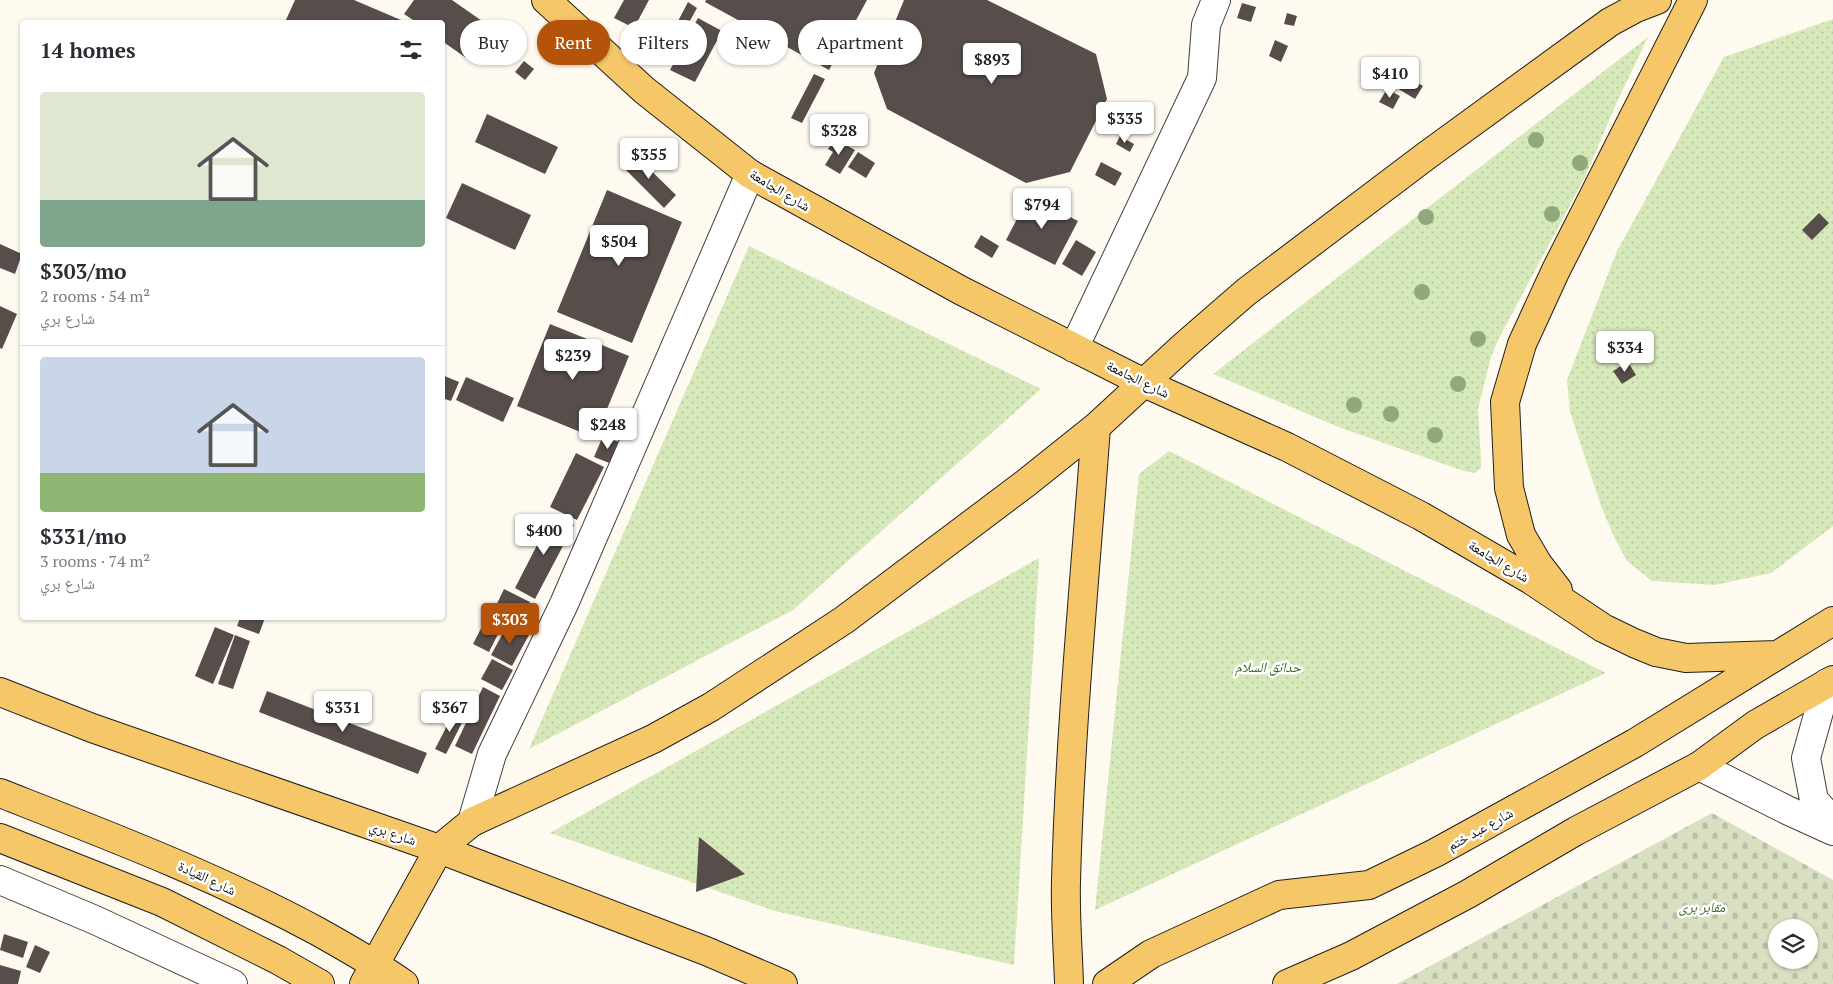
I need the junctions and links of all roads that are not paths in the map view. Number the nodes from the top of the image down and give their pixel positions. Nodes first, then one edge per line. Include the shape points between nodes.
1 (546, 0) edge
2 (1216, 0) edge
3 (1657, 0) edge
4 (1693, 0) edge
5 (750, 174) junction
6 (1074, 348) junction
7 (1144, 383) junction
8 (1096, 427) junction
9 (1573, 609) junction
10 (1833, 621) edge
11 (1776, 655) junction
12 (1830, 682) edge
13 (0, 692) edge
14 (1699, 766) junction
15 (0, 793) edge
16 (1833, 821) edge
17 (472, 822) junction
18 (1833, 831) edge
19 (0, 838) edge
20 (439, 849) junction
21 (0, 880) edge
22 (706, 951) junction
23 (369, 974) edge
24 (233, 984) edge
25 (320, 984) edge
26 (404, 984) edge
27 (747, 984) edge
28 (783, 984) edge
29 (1069, 984) edge
30 (1107, 984) edge
31 (1287, 984) edge

1 - 5 main road, شارع الجامعة via 644,90
2 - 6 street via 1206,25 1202,78
3 - 7 main road via 1610,22 1418,162 1246,292
4 - 9 main road via 1556,270 1522,344 1505,402 1509,488 1521,535 1538,564
5 - 6 main road, شارع الجامعة via 962,291
5 - 17 street via 564,604 492,754
6 - 7 main road, شارع الجامعة
7 - 8 main road
7 - 9 main road, شارع الجامعة via 1287,447 1421,516 1531,580
8 - 17 main road via 844,620 711,707 653,739
8 - 29 main road via 1072,718 1066,884
9 - 11 main road, شارع الجامعة via 1603,628 1656,652 1686,658
10 - 11 main road, شارع عبد ختم
11 - 30 main road, شارع عبد ختم via 1635,742 1435,853 1369,885 1279,895 1151,954
12 - 14 main road via 1755,725
12 - 16 street via 1806,758 1814,800
13 - 20 main road, شارع بري via 92,728
14 - 18 street
14 - 31 main road via 1576,831 1468,894 1359,951
15 - 23 main road, شارع القيادة via 169,860 294,919
17 - 20 main road
19 - 25 main road via 162,902
20 - 22 main road, شارع بري
20 - 23 main road
21 - 24 street via 112,927
22 - 27 main road
22 - 28 main road, شارع بري
23 - 26 main road, شارع القيادة

